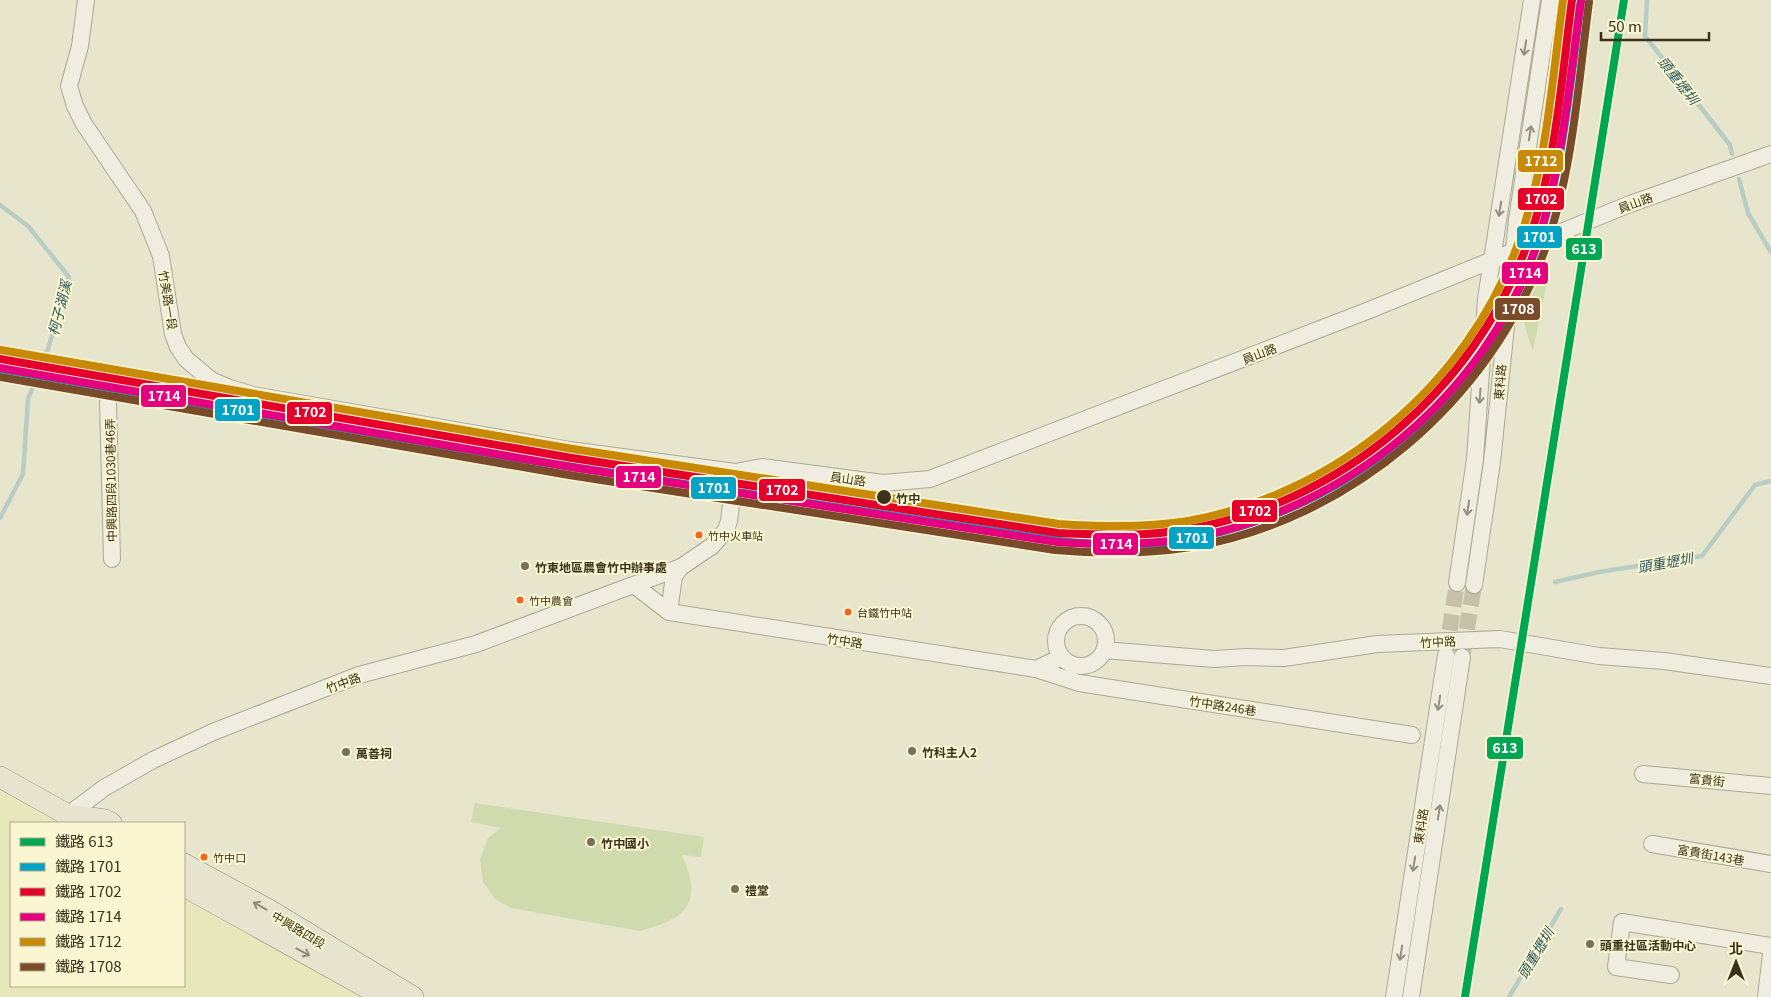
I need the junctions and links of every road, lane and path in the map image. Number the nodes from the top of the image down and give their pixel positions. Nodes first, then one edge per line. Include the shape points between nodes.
1 (86, 0) edge
2 (1532, 0) edge
3 (1550, 0) edge
4 (1771, 154) edge
5 (1513, 250) junction
6 (1492, 260) junction
7 (108, 402) dead end
8 (735, 472) junction
9 (112, 559) dead end
10 (681, 567) junction
11 (1457, 582) tunnel mouth
12 (634, 585) junction
13 (1474, 585) tunnel mouth
14 (669, 612) junction
15 (1104, 650) junction
16 (1446, 655) tunnel mouth
17 (1062, 657) junction
18 (1462, 657) tunnel mouth
19 (1036, 669) junction
20 (1771, 676) edge
21 (1412, 735) dead end
22 (1643, 774) dead end
23 (0, 777) edge
24 (1771, 786) edge
25 (73, 819) edge
26 (108, 822) edge
27 (1652, 844) dead end
28 (1771, 864) edge
29 (185, 865) edge
30 (185, 887) edge
31 (1771, 946) edge
32 (1771, 954) edge
33 (1671, 975) dead end
34 (384, 997) edge
35 (413, 997) edge
36 (1394, 997) edge
37 (1411, 997) edge
38 (1766, 997) edge

1 - 8 street, 竹美路一段 via 80,46 69,86 84,124 143,211 162,256 178,347 211,380 254,395 570,450
2 -> 6 street, 東科路
5 -> 3 street, 東科路
4 - 5 street, 員山路
5 - 6 street, 員山路
5 - 13 street, 東科路 via 1492,462
6 - 8 street, 員山路 via 1312,333 930,479 883,483 770,468 747,468
6 -> 11 street, 東科路 via 1486,299 1475,459
7 - 9 street, 中興路四段1030巷46弄
8 - 10 street, 竹中路 via 730,521 726,530 712,546
10 - 12 street, 竹中路
10 - 14 street via 674,576
12 - 14 street, 竹中路
12 - 25 street, 竹中路 via 476,644 359,676 213,732 153,760 104,788
14 - 19 street, 竹中路
15 - 17 street via 1096,660 1085,665 1073,664
15 - 17 street via 1106,643 1102,628 1091,618 1076,616 1068,619 1058,631 1056,645
15 - 20 street, 竹中路 via 1214,659 1284,658 1377,644 1500,639 1598,656 1664,661
16 -> 36 street, 東科路
17 - 19 street
37 -> 18 street, 東科路
19 - 21 street, 竹中路246巷 via 1079,683
22 - 24 street, 富貴街
23 - 25 main road
25 - 26 main road
27 - 28 street, 富貴街143巷
35 -> 29 main road, 中興路四段 via 269,910
30 -> 34 main road, 中興路四段
31 - 33 street via 1622,922 1616,967
32 - 38 street

